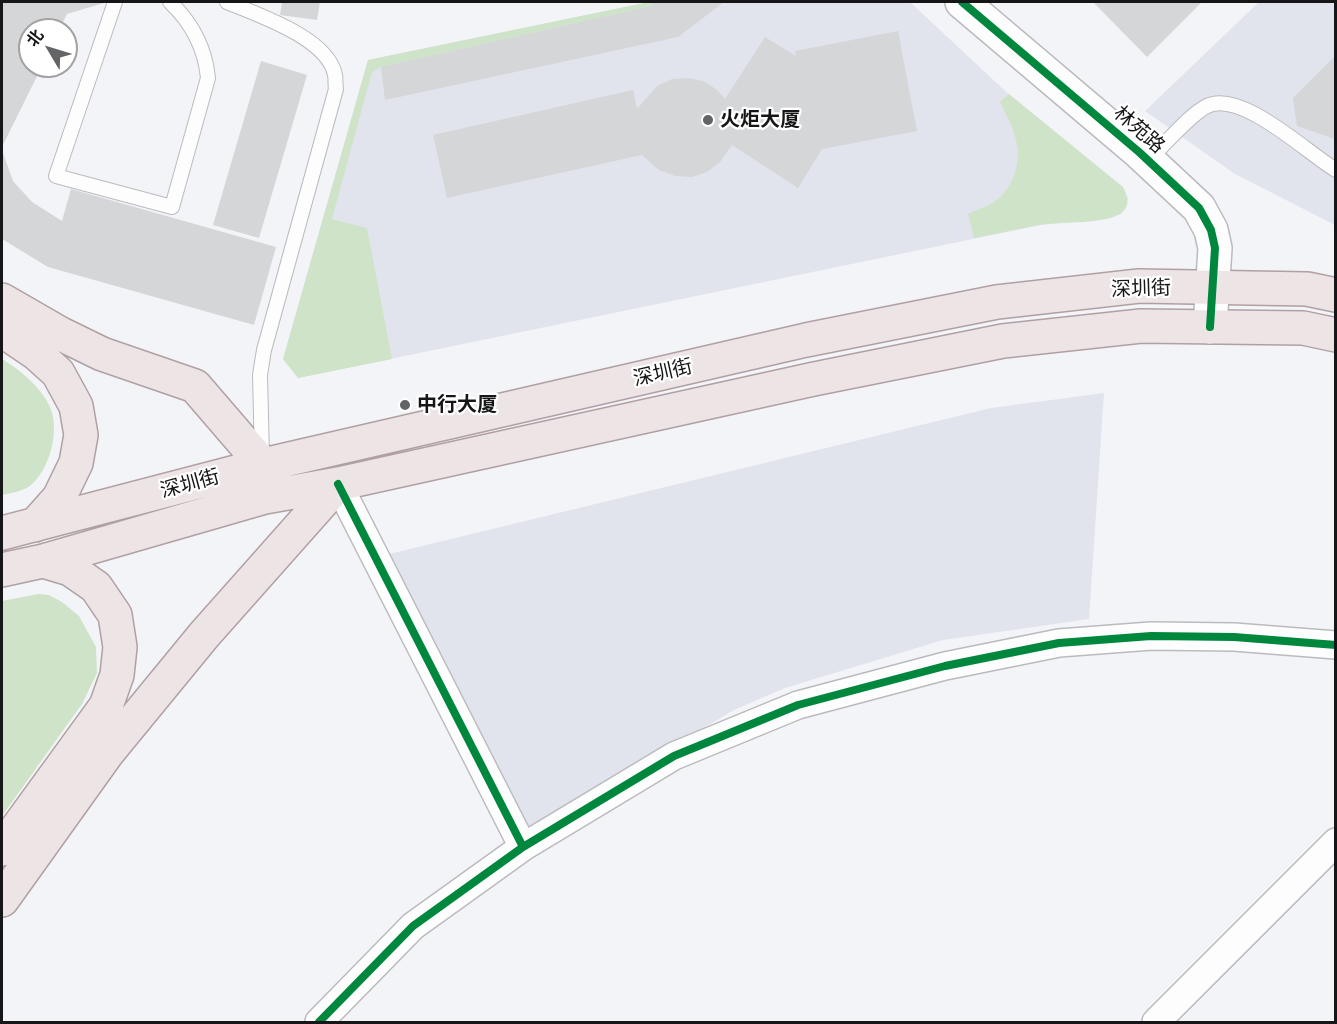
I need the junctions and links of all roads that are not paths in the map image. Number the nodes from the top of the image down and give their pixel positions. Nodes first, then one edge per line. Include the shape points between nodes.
1 (115, 2) edge
2 (175, 2) edge
3 (227, 2) edge
4 (962, 2) edge
5 (1149, 160) junction
6 (1335, 170) edge
7 (1212, 288) junction
8 (1335, 295) edge
9 (2, 300) edge
10 (1210, 327) junction
11 (2, 330) edge
12 (1335, 335) edge
13 (262, 465) junction
14 (338, 484) junction
15 (35, 525) junction
16 (2, 533) edge
17 (43, 561) junction
18 (2, 570) edge
19 (1335, 645) edge
20 (1335, 842) edge
21 (523, 847) junction
22 (2, 849) edge
23 (2, 900) edge
24 (319, 1023) edge
25 (1156, 1023) edge

1 - 2 lane via 56,176 172,207 208,78 206,56
3 - 13 lane via 293,30 323,53 335,73 336,89 264,350 260,375
4 - 5 street, 林苑路
5 - 6 lane via 1206,106 1221,102 1238,106 1293,138
5 - 7 street, 林苑路 via 1199,208 1211,230 1215,248
7 - 8 main road, 深圳街 via 1306,289
7 - 10 street, 林苑路
7 - 13 main road, 深圳街 via 1139,286 997,302 806,340
9 - 13 main road via 102,354 195,386
10 - 12 main road, 深圳街 via 1303,328
10 - 14 main road, 深圳街 via 1141,326 1003,341
11 - 15 main road via 58,373 78,416 81,435 76,463 59,498
13 - 15 main road, 深圳街
14 - 17 main road, 深圳街 via 265,497
14 - 21 street
14 - 23 main road via 204,635 108,752
15 - 16 main road, 深圳街
17 - 18 main road, 深圳街
17 - 22 main road via 70,569 96,587 115,615 120,647 117,675 106,706
19 - 21 street via 1151,636 1059,643 945,666 798,705 674,756
20 - 25 street
21 - 24 street via 413,926

